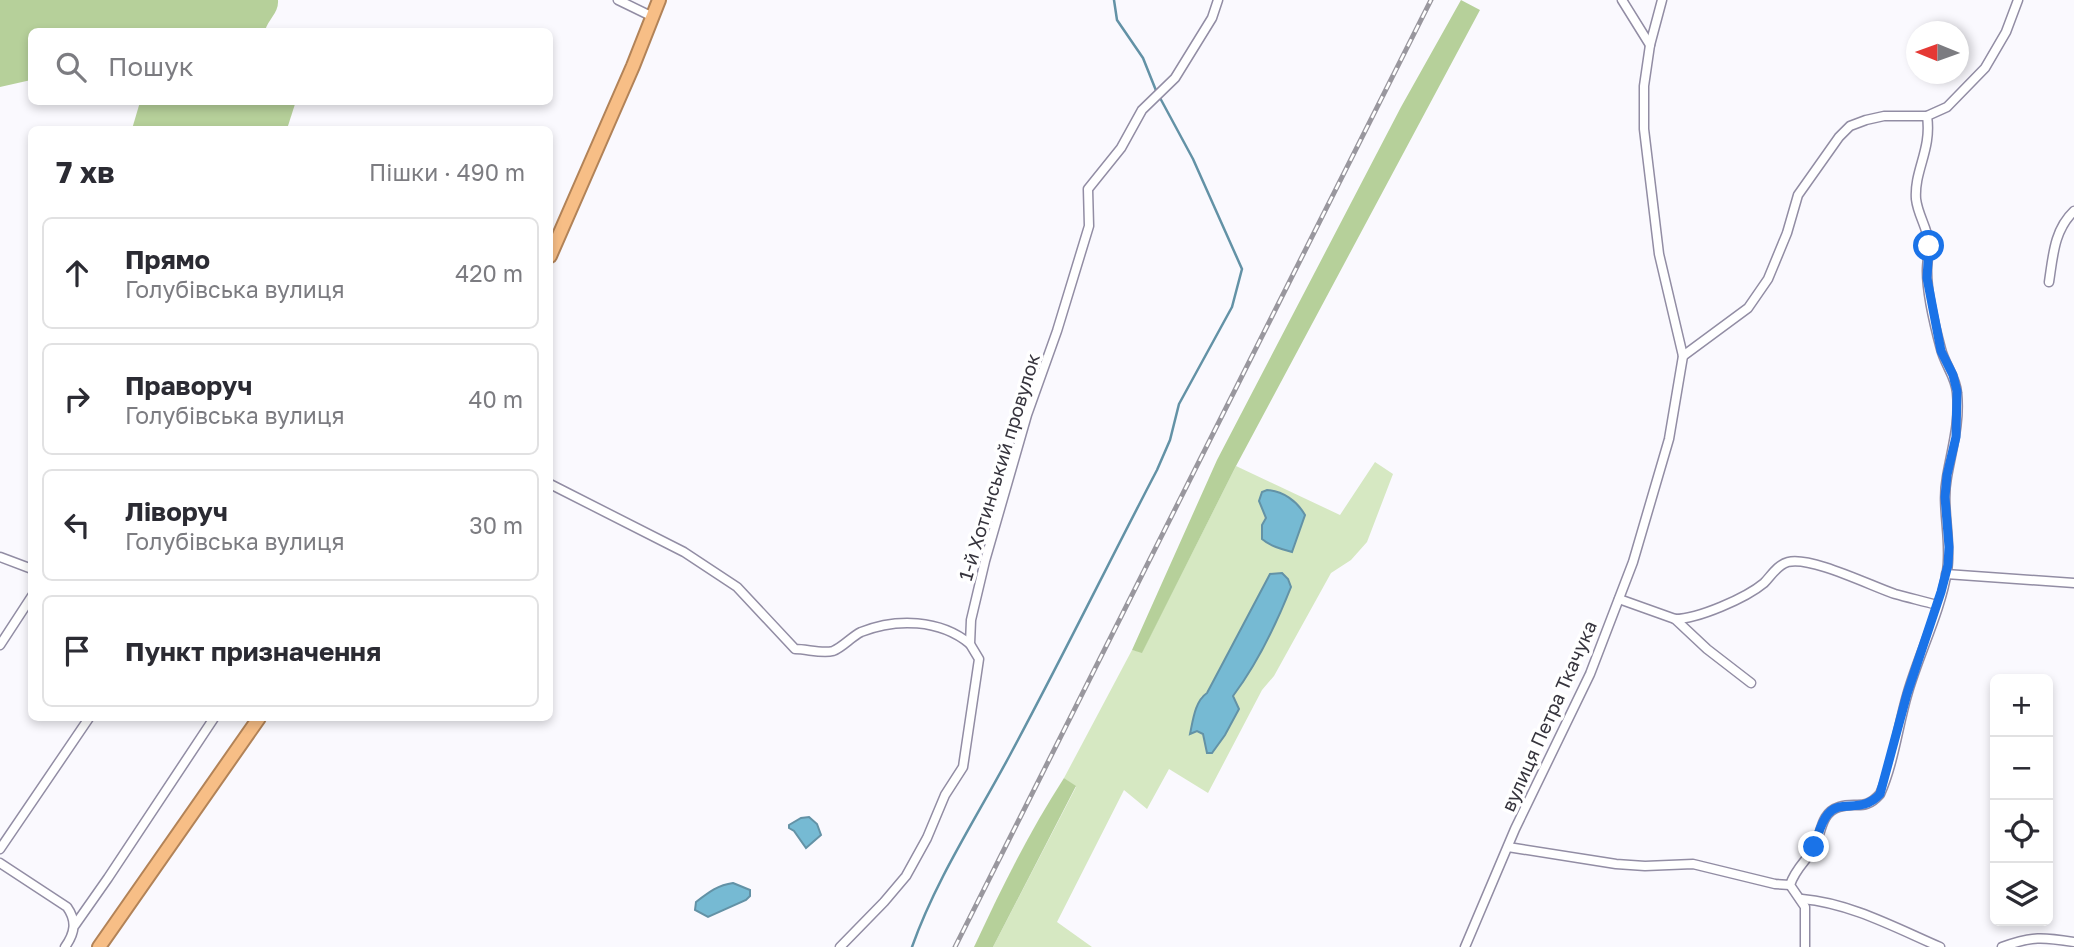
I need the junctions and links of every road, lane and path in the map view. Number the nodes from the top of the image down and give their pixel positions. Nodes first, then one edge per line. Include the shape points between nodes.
1 (618, 0) edge
2 (659, 0) edge
3 (1218, 0) edge
4 (1622, 0) edge
5 (1662, 0) edge
6 (2018, 0) edge
7 (653, 17) junction
8 (1650, 45) junction
9 (1927, 116) junction
10 (2074, 211) edge
11 (553, 249) edge
12 (2049, 282) dead end
13 (1683, 356) junction
14 (553, 486) edge
15 (0, 557) edge
16 (28, 568) edge
17 (1947, 574) junction
18 (2074, 583) edge
19 (1619, 599) junction
20 (28, 602) edge
21 (1937, 605) junction
22 (1675, 619) junction
23 (970, 644) junction
24 (0, 645) edge
25 (1751, 683) dead end
26 (87, 721) edge
27 (212, 721) edge
28 (257, 721) edge
29 (1508, 847) junction
30 (0, 849) edge
31 (0, 863) edge
32 (1790, 885) junction
33 (1802, 900) junction
34 (75, 925) junction
35 (2074, 942) edge
36 (65, 947) edge
37 (99, 947) edge
38 (840, 947) edge
39 (1465, 947) edge
40 (1805, 947) edge
41 (1940, 947) edge
42 (2002, 947) edge

1 - 7 street
2 - 7 highway
3 - 23 street, 1-й Хотинський провулок via 1175,78 1142,110 1121,148 1087,189 1089,226 989,548 971,620
4 - 8 street
5 - 8 street, вулиця Петра Ткачука
6 - 9 street via 2006,32 1984,68 1947,107
7 - 11 highway
8 - 13 street, вулиця Петра Ткачука via 1644,86 1646,143 1659,254
9 - 13 street via 1884,116 1850,126 1798,195 1768,279 1748,308
9 - 17 street via 1926,154 1916,198 1927,229 1927,278 1941,351 1957,391 1956,437 1945,497
10 - 12 street via 2057,234
13 - 19 street, вулиця Петра Ткачука via 1669,439
14 - 23 street via 684,552 737,587 795,649 832,651 860,632 905,623 941,628
15 - 16 street
17 - 18 street
17 - 21 street
19 - 22 street
19 - 29 street, вулиця Петра Ткачука via 1590,674
20 - 24 street
21 - 22 street via 1816,564 1788,562 1736,600
21 - 32 street via 1880,794 1868,804 1840,806 1829,812
22 - 25 street
23 - 38 street, 1-й Хотинський провулок via 979,659 963,767 906,876
26 - 30 street
27 - 34 street
28 - 37 highway
29 - 32 street via 1616,864 1693,864
29 - 39 street, вулиця Петра Ткачука
31 - 34 street via 67,907
32 - 33 street
33 - 40 street
33 - 41 street via 1824,901
34 - 36 street
35 - 42 street via 2040,937

